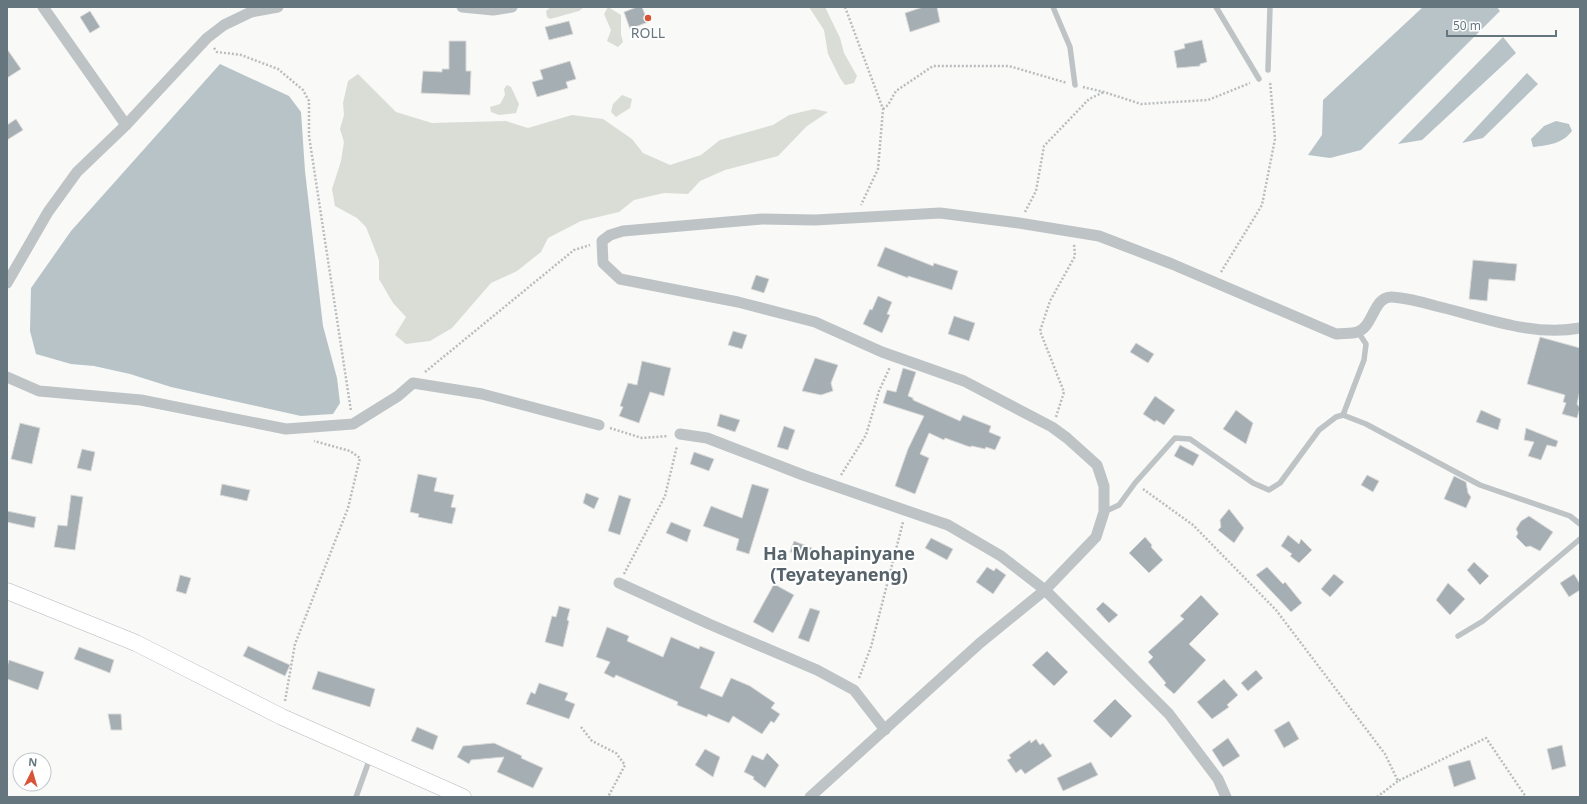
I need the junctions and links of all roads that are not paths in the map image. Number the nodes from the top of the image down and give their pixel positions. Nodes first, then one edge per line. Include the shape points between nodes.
1 (44, 7) edge
2 (278, 7) edge
3 (462, 7) edge
4 (512, 7) edge
5 (1053, 7) edge
6 (1216, 7) edge
7 (1270, 7) edge
8 (1268, 70) road end
9 (1259, 79) dead end
10 (1075, 85) dead end
11 (126, 125) junction
12 (7, 283) edge
13 (1580, 328) edge
14 (1358, 332) junction
15 (7, 377) edge
16 (1343, 415) junction
17 (598, 425) road end
18 (680, 434) road end
19 (1104, 512) junction
20 (1580, 524) edge
21 (1580, 539) edge
22 (619, 583) road end
23 (1045, 590) junction
24 (7, 591) edge
25 (1458, 636) dead end
26 (885, 730) junction
27 (371, 756) junction
28 (356, 797) edge
29 (463, 797) edge
30 (810, 797) edge
31 (1226, 797) edge

1 - 11 street
2 - 11 street via 252,12 224,25 207,38
3 - 4 street via 493,10
5 - 10 lane via 1070,47
6 - 9 lane
7 - 8 lane
11 - 12 street via 76,172 48,212
13 - 14 street via 1551,331 1517,326 1413,300 1389,297 1380,302 1367,326
14 - 16 lane via 1366,344 1364,360
14 - 19 street via 1336,334 1099,236 940,213 815,220 762,219 623,231 602,241 603,263 620,279 738,302 815,322 882,352 964,380 1052,426 1097,465 1104,486
15 - 17 street via 39,391 141,400 286,429 353,424 398,396 413,383 482,394
16 - 19 lane via 1336,417 1319,430 1280,483 1269,490 1253,483 1190,439 1175,438 1119,505
16 - 20 lane via 1366,424 1480,485 1570,516
18 - 23 street via 707,438 948,525 1001,556
19 - 23 street via 1096,537
21 - 25 lane via 1483,621
22 - 26 street via 817,670 854,690
23 - 26 street via 980,644
23 - 31 street via 1169,714 1218,779
24 - 27 main road via 136,643 282,717
26 - 30 street
27 - 28 lane
27 - 29 main road

